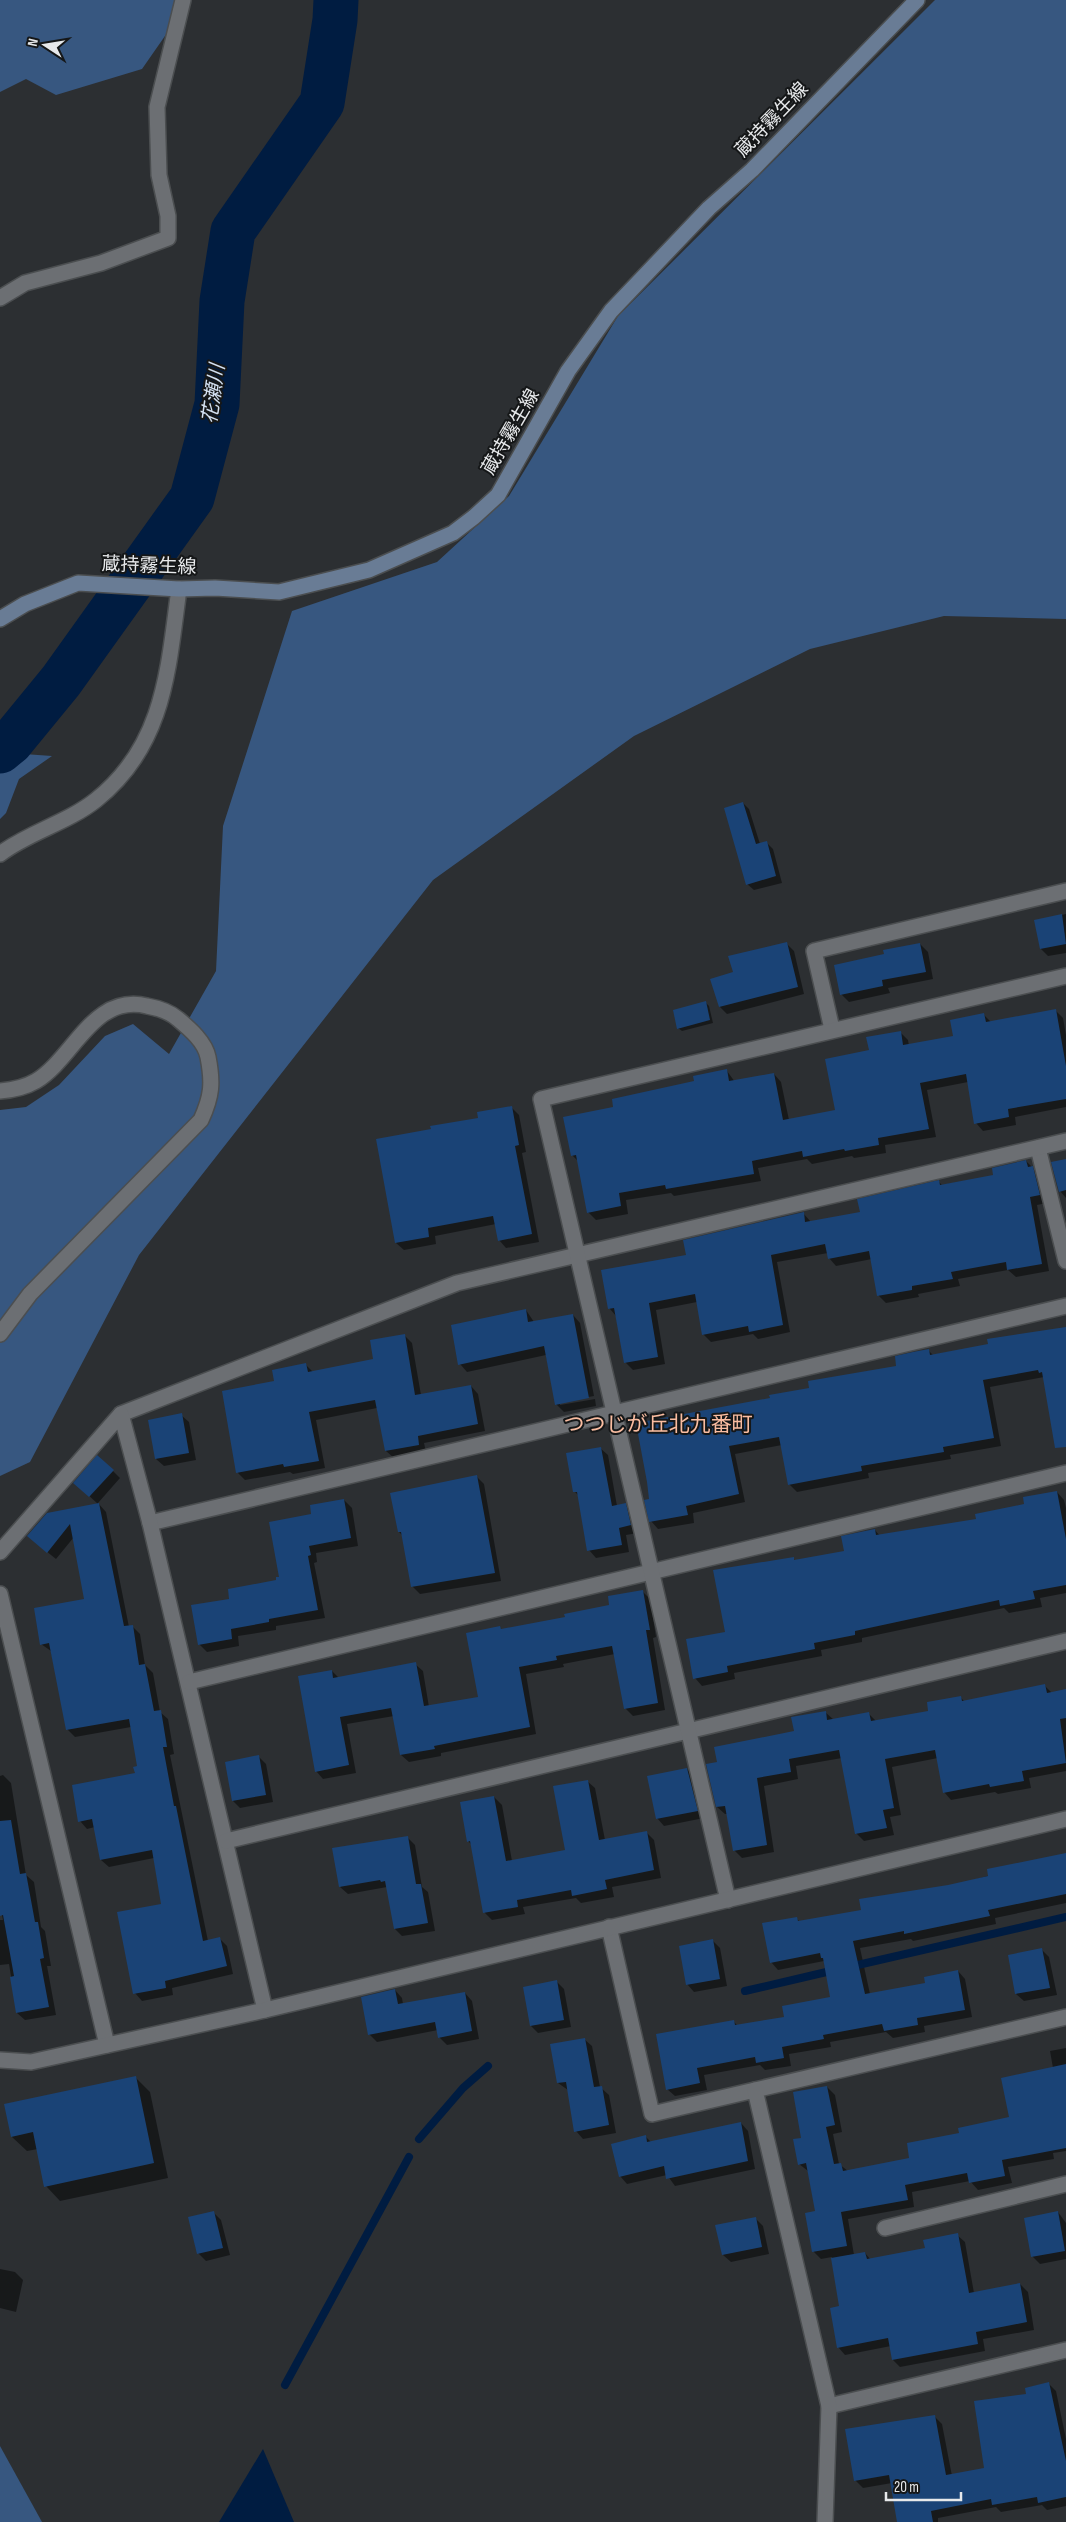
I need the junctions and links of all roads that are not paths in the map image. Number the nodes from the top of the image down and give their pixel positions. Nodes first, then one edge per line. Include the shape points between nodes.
1 (183, 0) edge
2 (917, 0) edge
3 (0, 298) edge
4 (179, 589) junction
5 (0, 619) edge
6 (0, 854) edge
7 (1066, 892) edge
8 (1066, 976) edge
9 (832, 1029) junction
10 (0, 1091) edge
11 (1066, 1141) edge
12 (1038, 1148) junction
13 (576, 1255) junction
14 (1066, 1261) edge
15 (1066, 1306) edge
16 (0, 1334) edge
17 (121, 1414) junction
18 (613, 1414) junction
19 (1066, 1473) edge
20 (150, 1523) junction
21 (0, 1552) edge
22 (650, 1571) junction
23 (0, 1594) edge
24 (1066, 1641) edge
25 (189, 1682) junction
26 (689, 1730) junction
27 (1066, 1819) edge
28 (226, 1841) junction
29 (728, 1900) junction
30 (609, 1927) junction
31 (265, 2010) junction
32 (1066, 2017) edge
33 (107, 2045) junction
34 (0, 2060) edge
35 (755, 2090) junction
36 (1066, 2184) edge
37 (885, 2228) dead end
38 (1066, 2350) edge
39 (830, 2406) junction
40 (826, 2522) edge

1 - 3 street via 157,107 159,176 168,216 168,238 101,263 26,283
2 - 4 main road, 蔵持霧生線 via 611,311 568,371 498,494 474,517 453,533 369,570 279,592
4 - 5 main road, 蔵持霧生線 via 78,584 40,597
4 - 6 street via 164,688 156,719 141,748 97,800
7 - 9 street via 814,951
8 - 9 street
9 - 13 street via 541,1099
10 - 16 street via 16,1090 37,1080 55,1065 97,1018 127,1005 140,1004 159,1008 176,1017 195,1034 207,1053 212,1077 210,1100 201,1120 30,1294
11 - 12 street
12 - 13 street
12 - 14 street
13 - 17 street via 457,1283
13 - 18 street
15 - 18 street
17 - 20 street
17 - 21 street
18 - 20 street
18 - 22 street
19 - 22 street
20 - 25 street
22 - 25 street
22 - 26 street
23 - 33 street
24 - 26 street
25 - 28 street
26 - 28 street
26 - 29 street
27 - 29 street
28 - 31 street
29 - 30 street
30 - 31 street
30 - 35 street via 652,2114
31 - 33 street
32 - 35 street
33 - 34 street via 31,2062
35 - 39 street
36 - 37 street
38 - 39 street
39 - 40 street

